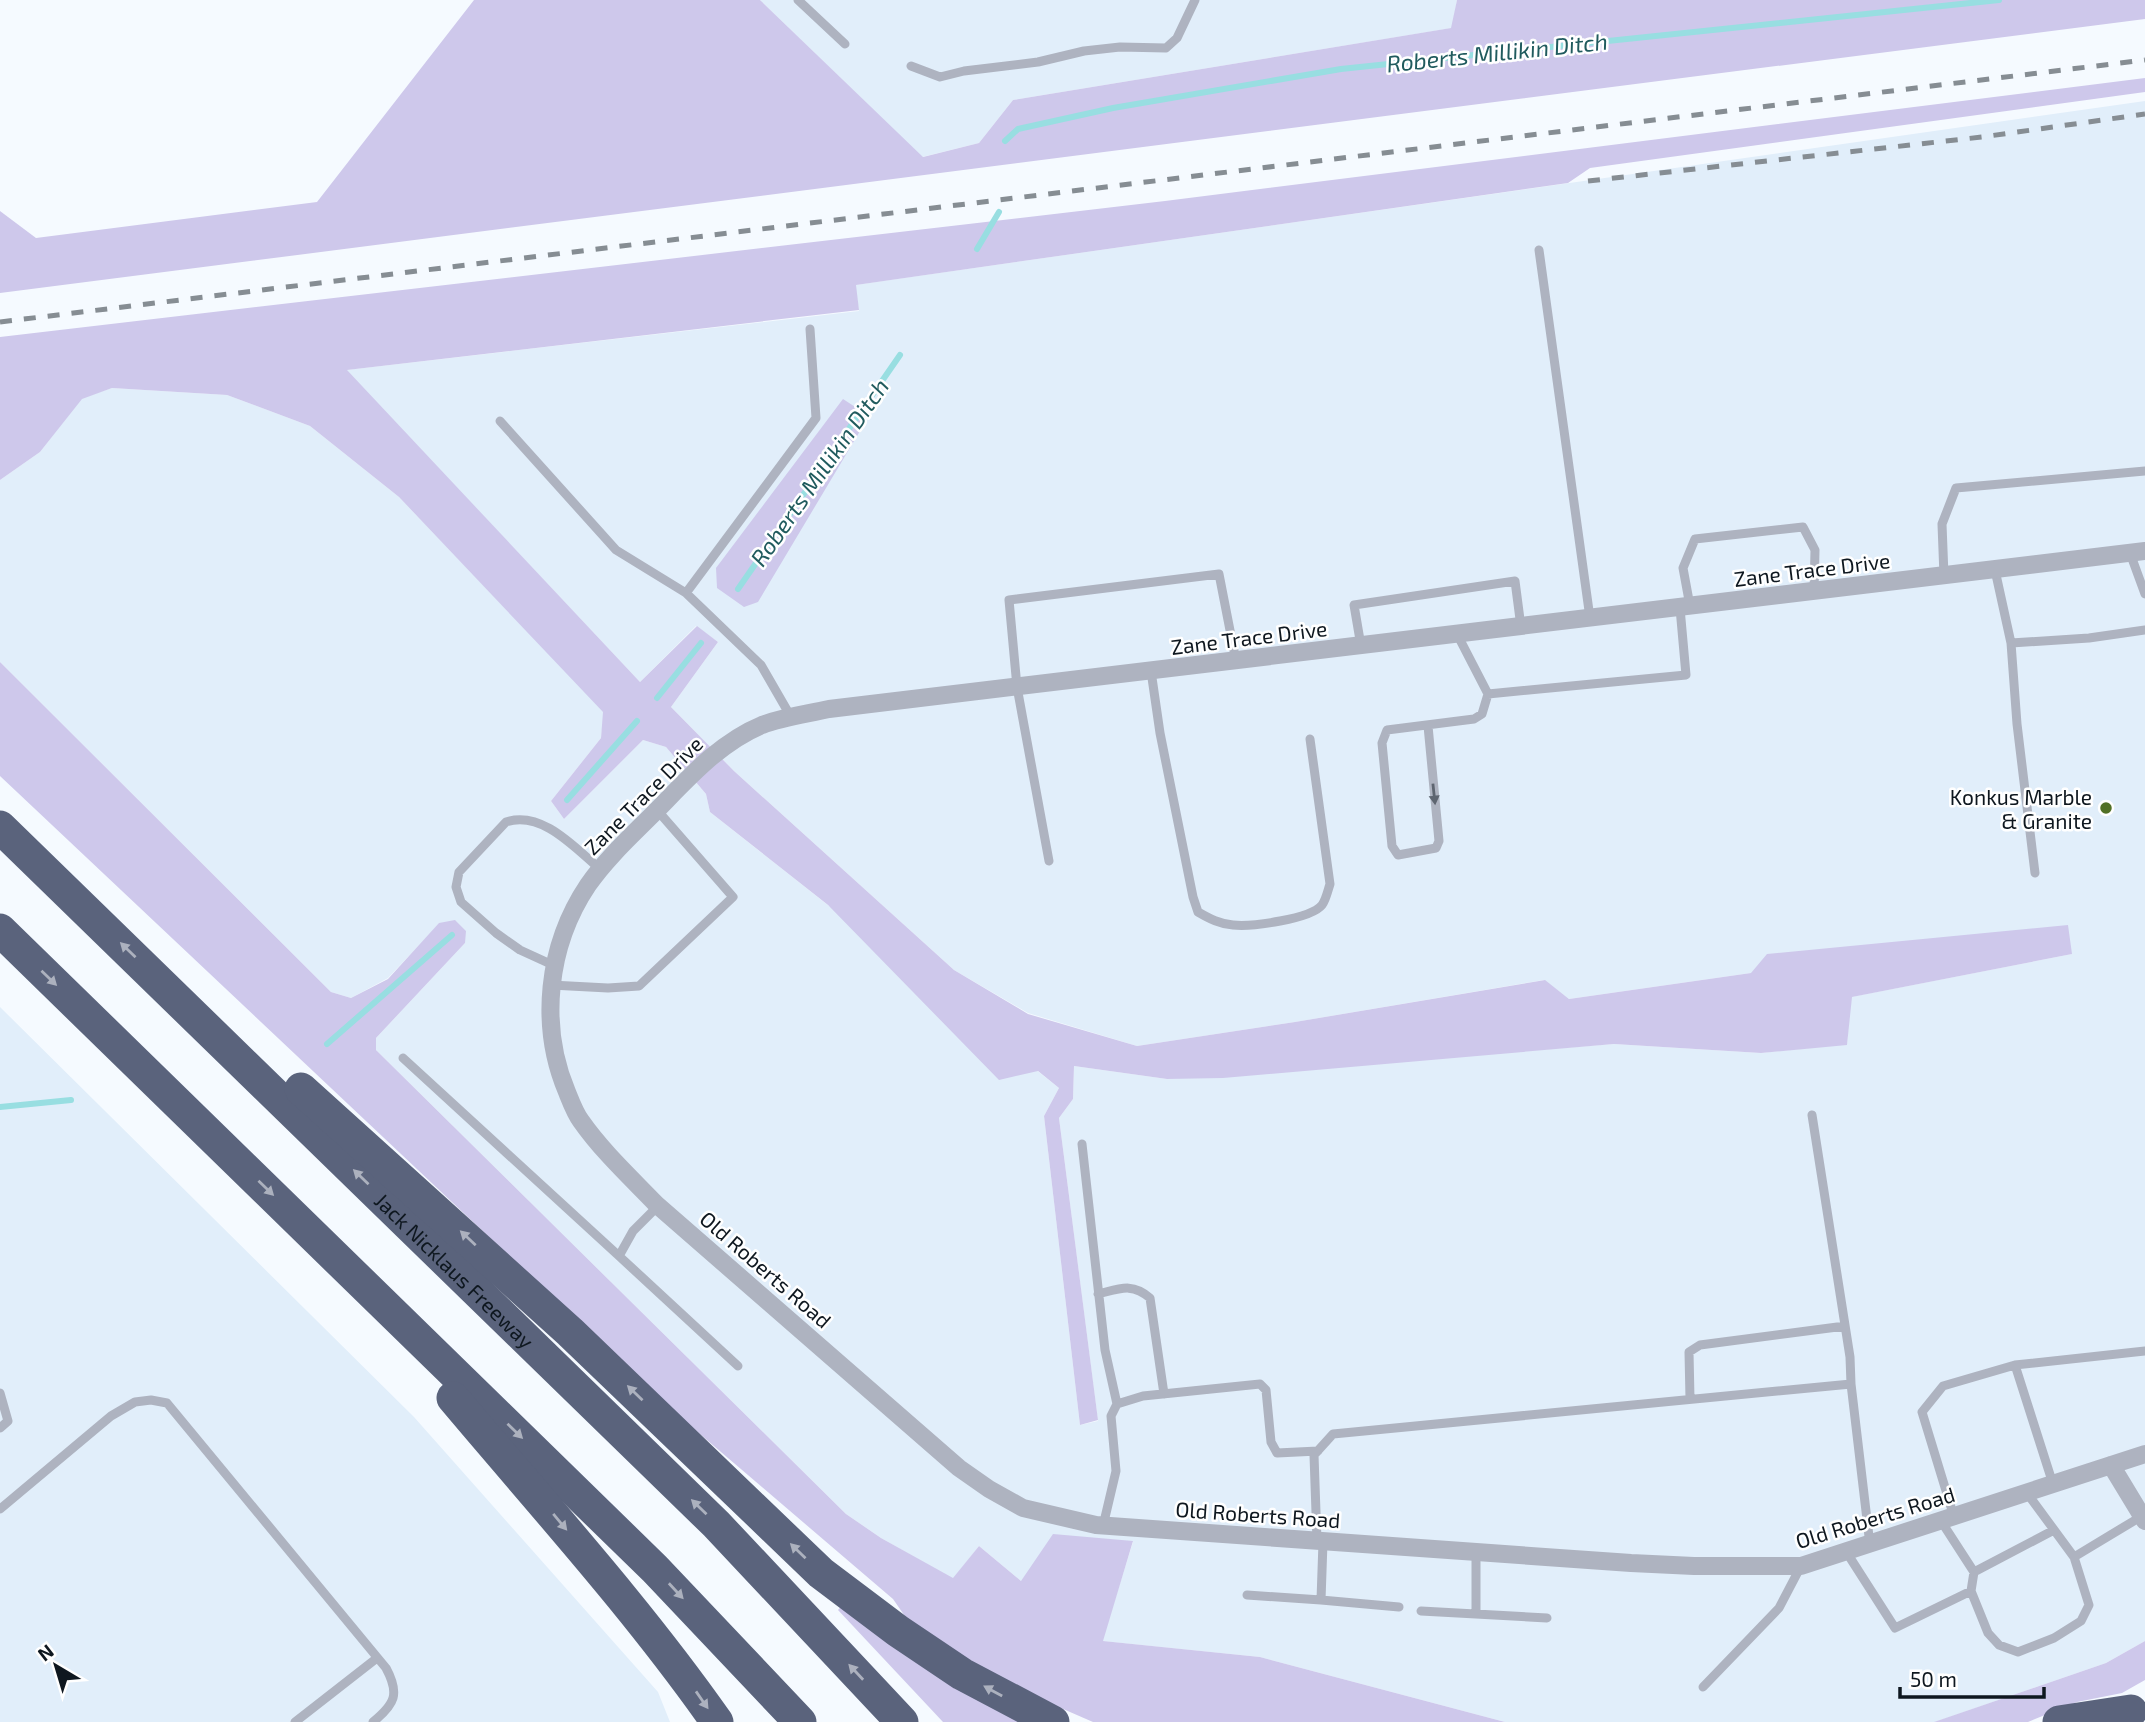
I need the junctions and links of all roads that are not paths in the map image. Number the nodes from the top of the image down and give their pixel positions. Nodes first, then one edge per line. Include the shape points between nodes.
1 (798, 0) edge
2 (1195, 0) edge
3 (845, 44) dead end
4 (911, 66) dead end
5 (1539, 250) dead end
6 (810, 329) dead end
7 (500, 422) dead end
8 (2145, 471) edge
9 (2137, 552) edge
10 (1994, 569) junction
11 (1944, 576) junction
12 (1814, 592) junction
13 (687, 593) junction
14 (2145, 594) edge
15 (1685, 607) junction
16 (1590, 618) junction
17 (1521, 627) junction
18 (2145, 630) edge
19 (1457, 634) junction
20 (2011, 643) junction
21 (1361, 646) junction
22 (1236, 661) junction
23 (1151, 671) junction
24 (1017, 687) junction
25 (1488, 694) junction
26 (791, 717) junction
27 (1428, 726) junction
28 (1310, 739) dead end
29 (657, 810) junction
30 (0, 827) edge
31 (1049, 861) dead end
32 (600, 869) junction
33 (2035, 873) dead end
34 (0, 930) edge
35 (555, 966) junction
36 (155, 976) junction
37 (551, 985) junction
38 (553, 1045) joint
39 (403, 1058) dead end
40 (1812, 1115) dead end
41 (1082, 1144) dead end
42 (658, 1206) junction
43 (326, 1246) junction
44 (619, 1256) junction
45 (1098, 1294) junction
46 (1845, 1326) junction
47 (2145, 1350) edge
48 (2015, 1365) junction
49 (738, 1366) dead end
50 (1851, 1384) junction
51 (0, 1393) edge
52 (1164, 1394) junction
53 (1690, 1399) junction
54 (1117, 1404) junction
55 (0, 1428) edge
56 (1318, 1451) junction
57 (2145, 1454) edge
58 (2111, 1465) junction
59 (2053, 1484) junction
60 (2027, 1493) junction
61 (0, 1508) edge
62 (1947, 1519) junction
63 (2143, 1519) edge
64 (1102, 1526) junction
65 (2054, 1530) junction
66 (1320, 1541) junction
67 (1870, 1545) junction
68 (1476, 1552) junction
69 (1847, 1553) junction
70 (2074, 1557) junction
71 (1801, 1566) junction
72 (1974, 1572) junction
73 (1970, 1591) junction
74 (1247, 1595) dead end
75 (1321, 1600) junction
76 (1399, 1607) dead end
77 (1421, 1611) dead end
78 (1476, 1613) junction
79 (1547, 1618) dead end
80 (377, 1658) junction
81 (1703, 1687) dead end
82 (2131, 1711) dead end
83 (295, 1722) edge
84 (373, 1722) edge
85 (717, 1722) edge
86 (800, 1722) edge
87 (902, 1722) edge
88 (1053, 1722) edge
89 (2059, 1722) edge

1 - 3 lane
2 - 4 lane via 1177,38 1166,48 1084,51 940,77
5 - 16 lane
6 - 13 lane via 816,418
7 - 13 lane via 616,550
8 - 11 lane via 1956,488 1942,524
9 - 10 street, Zane Trace Drive
9 - 14 lane
10 - 11 street, Zane Trace Drive
10 - 20 lane
11 - 12 street, Zane Trace Drive
12 - 15 street, Zane Trace Drive
12 - 15 lane via 1815,550 1803,527 1695,539 1683,568
13 - 26 lane via 761,665
15 - 16 street, Zane Trace Drive
15 - 25 lane via 1686,675
16 - 17 street, Zane Trace Drive
17 - 19 street, Zane Trace Drive
17 - 21 lane via 1515,581 1354,605
18 - 20 lane
19 - 21 street, Zane Trace Drive
19 - 25 lane
20 - 33 lane
21 - 22 street, Zane Trace Drive
22 - 23 street, Zane Trace Drive
22 - 24 lane via 1219,573 1009,600
23 - 24 street, Zane Trace Drive
23 - 28 lane via 1193,897 1198,912 1215,922 1236,926 1265,923 1308,915 1322,905 1330,884
24 - 26 street, Zane Trace Drive
24 - 31 lane
25 - 27 lane via 1482,714 1474,719
26 - 29 street, Zane Trace Drive via 763,725 719,751
27 -> 27 lane via 1439,841 1436,848 1398,855 1392,846 1382,743 1387,730
29 - 32 street, Zane Trace Drive
29 - 37 lane via 733,897 639,986
36 -> 30 highway, Jack Nicklaus Freeway
32 - 35 street, Zane Trace Drive via 575,906
32 - 35 lane via 560,835 539,824 513,819 459,872 456,887 461,902 520,950
34 -> 43 highway
35 - 37 street, Zane Trace Drive
87 -> 36 highway, Jack Nicklaus Freeway via 716,1524
88 -> 36 highway via 962,1674 821,1573 449,1220 279,1070
37 - 38 street, Zane Trace Drive
38 - 42 street, Old Roberts Road via 579,1119
39 - 44 lane
40 - 46 lane
41 - 45 lane
42 - 44 lane via 633,1231
42 - 64 street, Old Roberts Road via 989,1489 1023,1508
43 -> 85 highway via 623,1597
43 -> 86 highway via 655,1569
44 - 49 lane
45 - 52 lane via 1130,1287 1150,1298
45 - 54 lane
46 - 50 lane
46 - 53 lane via 1700,1345 1689,1352
47 - 48 lane
48 - 59 lane
48 - 62 lane via 1943,1386 1922,1412
50 - 53 lane
50 - 67 lane
51 - 55 lane via 8,1421
52 - 54 lane
52 - 56 lane via 1260,1384 1266,1390 1271,1442 1278,1453
53 - 56 lane via 1333,1434
54 - 64 lane via 1111,1416 1116,1471
56 - 66 lane via 1314,1455
57 - 58 street, Old Roberts Road
58 - 59 street, Old Roberts Road
58 - 63 street
59 - 60 street, Old Roberts Road
60 - 62 street, Old Roberts Road
60 - 65 lane
61 - 80 lane via 111,1416 135,1402 167,1402
62 - 67 street, Old Roberts Road
62 - 72 lane
63 - 70 lane
64 - 66 street, Old Roberts Road
65 - 70 lane
65 - 72 lane
66 - 68 street, Old Roberts Road
66 - 75 lane
67 - 69 street, Old Roberts Road
68 - 71 street, Old Roberts Road via 1682,1566
68 - 78 lane
69 - 71 street, Old Roberts Road
69 - 73 lane via 1895,1628
70 - 73 lane via 2089,1605 2081,1621 2054,1639 2018,1652 1999,1645 1988,1633
71 - 81 lane via 1779,1608
72 - 73 lane
74 - 75 lane
75 - 76 lane
77 - 78 lane
78 - 79 lane
80 - 83 lane
80 - 84 lane via 395,1685 393,1700
82 - 89 highway

